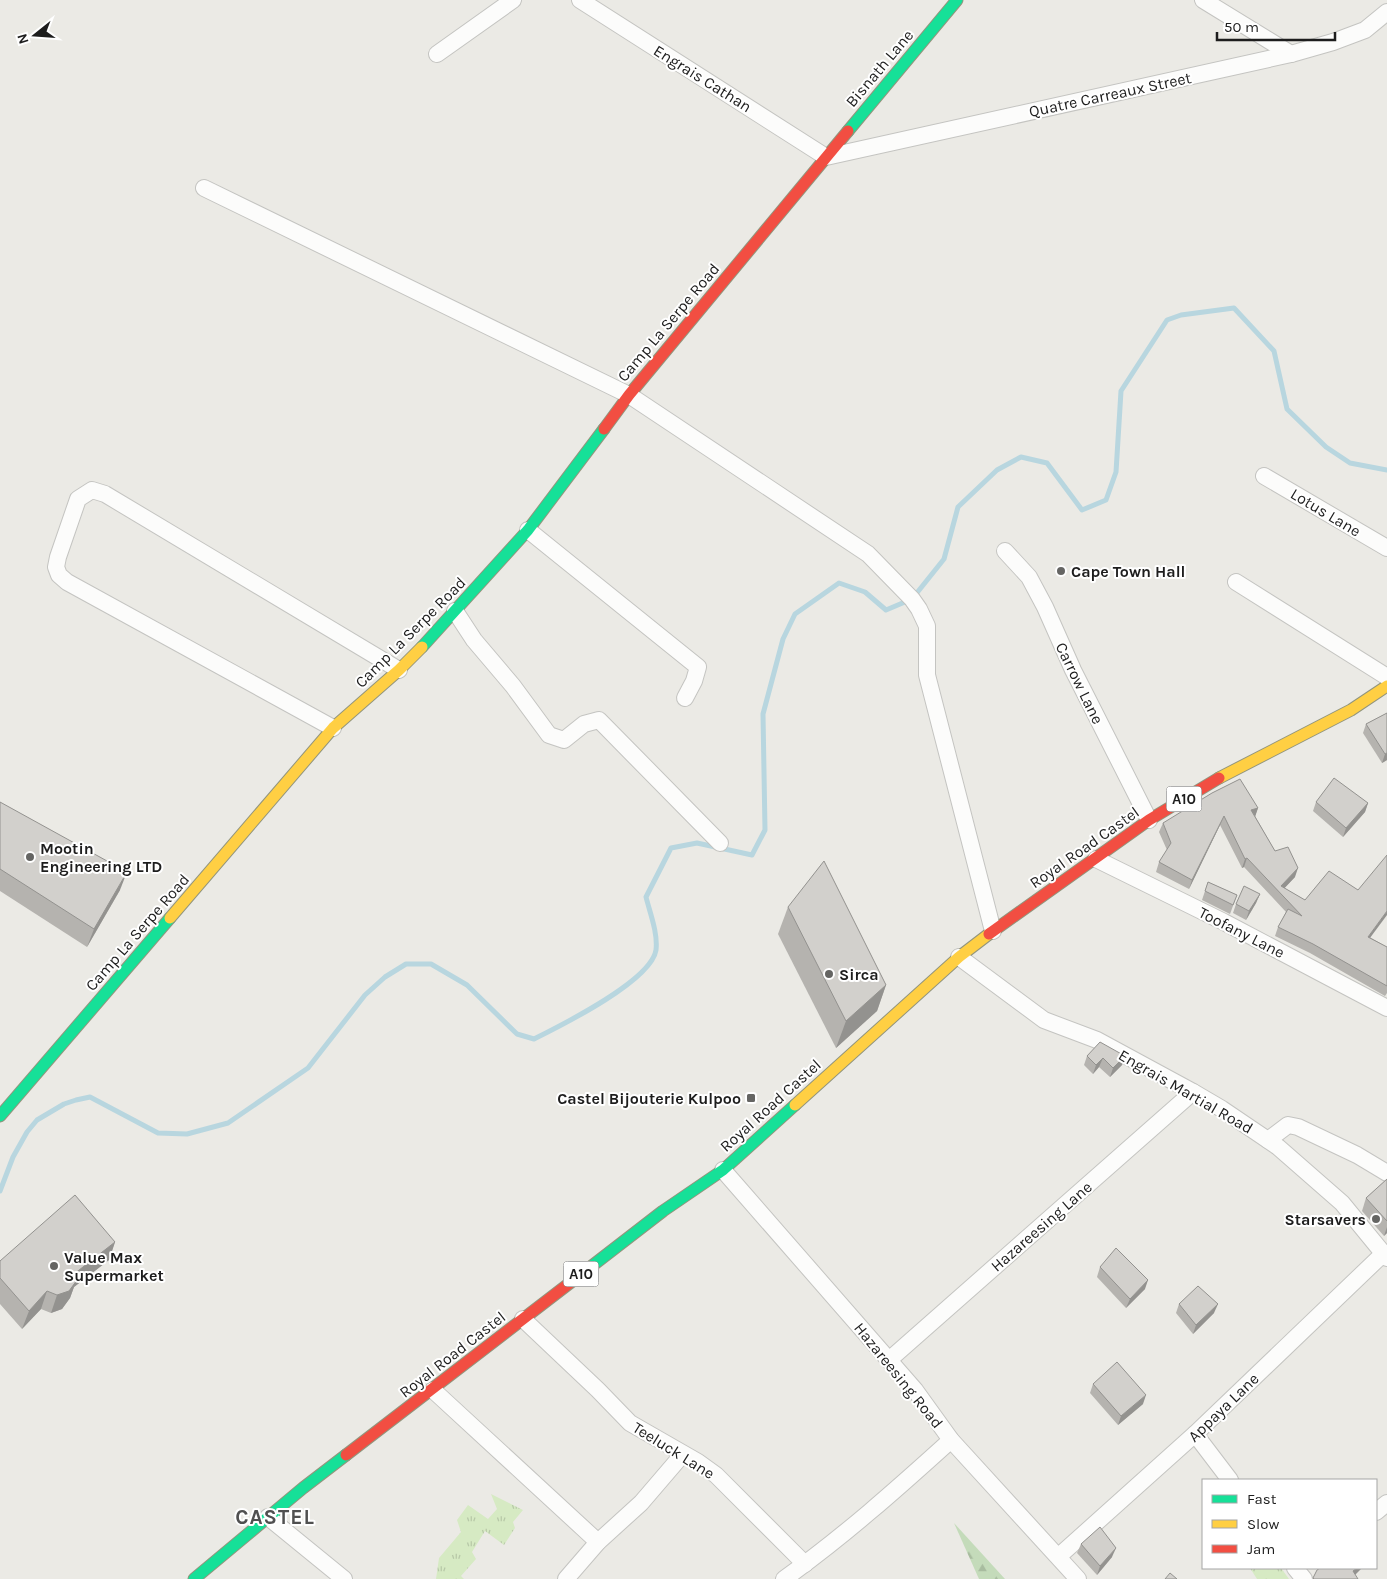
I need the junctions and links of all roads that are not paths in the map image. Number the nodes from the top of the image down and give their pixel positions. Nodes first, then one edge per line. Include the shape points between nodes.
1 (513, 0) edge
2 (580, 0) edge
3 (957, 0) edge
4 (1203, 0) edge
5 (1387, 12) edge
6 (437, 54) dead end
7 (1291, 54) junction
8 (826, 157) junction
9 (204, 188) dead end
10 (629, 395) junction
11 (1264, 476) dead end
12 (528, 530) junction
13 (1387, 548) edge
14 (1004, 551) dead end
15 (1236, 582) dead end
16 (455, 612) junction
17 (399, 670) junction
18 (1387, 677) edge
19 (1387, 686) edge
20 (685, 698) dead end
21 (333, 728) junction
22 (1149, 820) junction
23 (720, 843) dead end
24 (1096, 859) junction
25 (993, 931) junction
26 (960, 957) junction
27 (1387, 1008) edge
28 (1193, 1092) junction
29 (0, 1116) edge
30 (1268, 1140) junction
31 (723, 1170) junction
32 (1387, 1172) edge
33 (1385, 1256) edge
34 (523, 1319) junction
35 (889, 1360) junction
36 (433, 1390) junction
37 (1195, 1434) junction
38 (951, 1440) junction
39 (683, 1454) junction
40 (1229, 1479) edge
41 (1387, 1503) edge
42 (1377, 1511) edge
43 (268, 1517) junction
44 (598, 1542) junction
45 (1058, 1556) junction
46 (805, 1564) junction
47 (194, 1579) edge
48 (344, 1579) edge
49 (566, 1579) edge
50 (784, 1579) edge
51 (1078, 1579) edge

1 - 6 street
2 - 8 street, Engrais Cathan
3 - 8 main road, Bisnath Lane
4 - 7 street
5 - 7 street, Quatre Carreaux Street via 1365,30
7 - 8 street, Quatre Carreaux Street
8 - 10 main road, Camp La Serpe Road
9 - 10 street
10 - 12 main road, Camp La Serpe Road
10 - 25 street via 868,554 919,609 927,626 927,675
11 - 13 street, Lotus Lane
12 - 16 main road, Camp La Serpe Road
12 - 20 street via 698,667
14 - 22 street, Carrow Lane via 1029,577
15 - 18 street
16 - 17 main road, Camp La Serpe Road
16 - 23 street via 548,736 564,740 584,724 599,720
17 - 21 main road, Camp La Serpe Road
17 - 21 street via 105,494 92,490 78,499 58,557 58,575
19 - 22 main road, Royal Road Castel / A10 via 1351,710 1223,776
21 - 29 main road, Camp La Serpe Road
22 - 24 main road, Royal Road Castel / A10
24 - 25 main road, Royal Road Castel / A10
24 - 27 street, Toofany Lane
25 - 26 main road, Royal Road Castel / A10
26 - 28 street, Engrais Martial Road via 1044,1020 1097,1040
26 - 31 main road, Royal Road Castel / A10
28 - 30 street, Engrais Martial Road
28 - 35 street, Hazareesing Lane
30 - 32 street via 1288,1125 1298,1127
30 - 33 street, Engrais Martial Road via 1342,1203
31 - 34 main road, Royal Road Castel / A10 via 663,1211
31 - 35 street, Hazareesing Road
33 - 37 street, Appaya Lane
34 - 36 main road, Royal Road Castel / A10
34 - 39 street, Teeluck Lane via 630,1423
35 - 38 street, Hazareesing Road
36 - 43 main road, Royal Road Castel / A10
36 - 44 street
37 - 40 street
37 - 45 street, Appaya Lane
38 - 45 street, Hazareesing Road
38 - 46 street
39 - 44 street via 641,1503
39 - 46 street, Teeluck Lane via 716,1475
41 - 42 street
43 - 47 main road, Royal Road Castel / A10
43 - 48 street
44 - 49 street
45 - 51 street, Hazareesing Road
46 - 50 street

